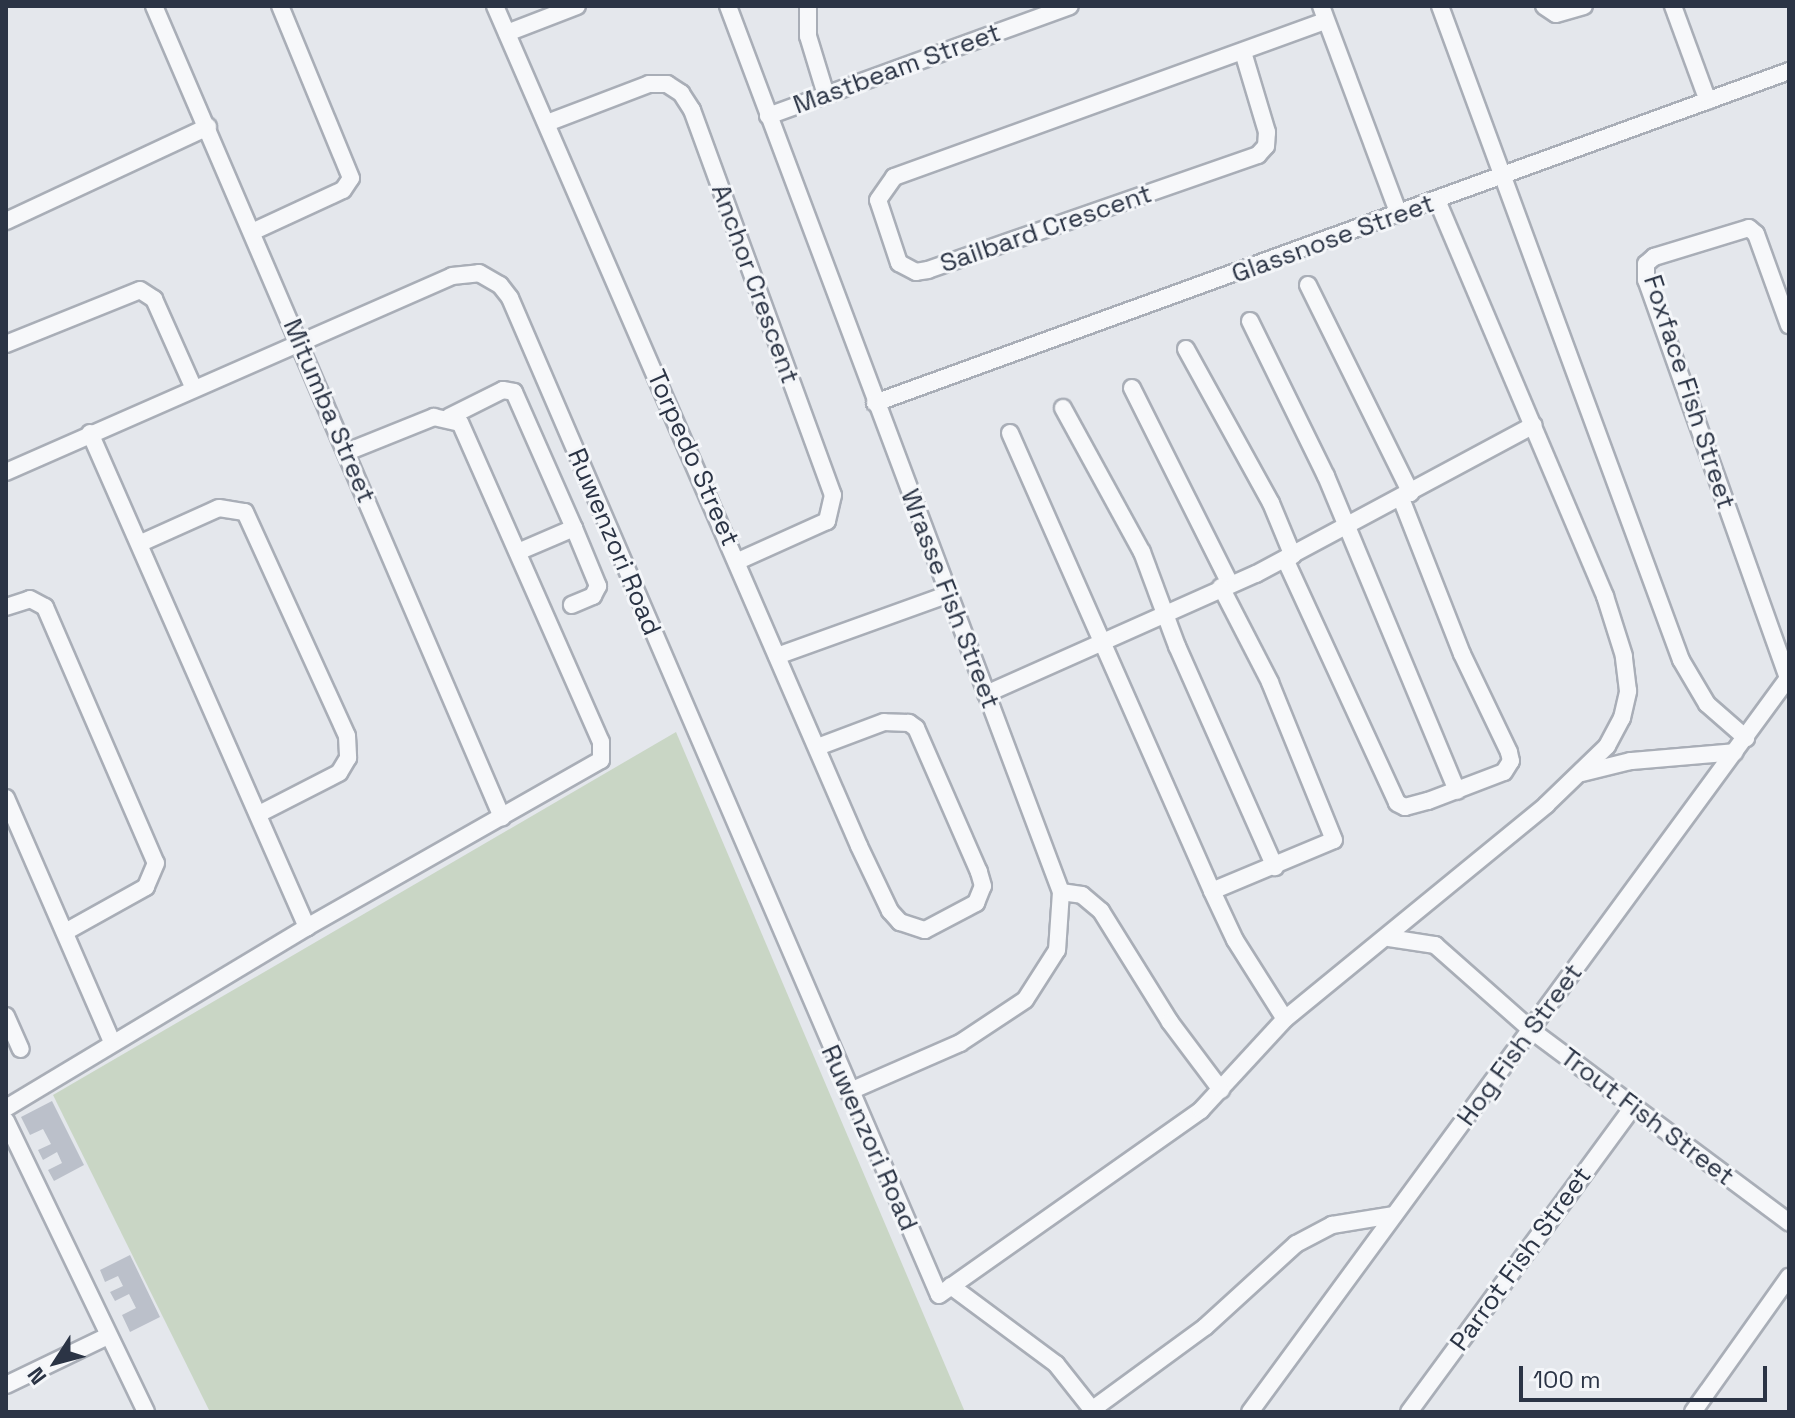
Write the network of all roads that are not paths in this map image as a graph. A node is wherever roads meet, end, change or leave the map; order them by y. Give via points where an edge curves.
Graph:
1 (154, 6) edge
2 (280, 6) edge
3 (495, 6) edge
4 (577, 6) edge
5 (728, 6) edge
6 (808, 6) edge
7 (1070, 6) edge
8 (1440, 6) edge
9 (1544, 6) edge
10 (1584, 6) edge
11 (1673, 6) edge
12 (1324, 13) edge
13 (507, 33) junction
14 (1243, 52) junction
15 (1789, 71) edge
16 (826, 95) junction
17 (1708, 101) junction
18 (768, 116) junction
19 (547, 123) junction
20 (208, 127) junction
21 (1501, 175) junction
22 (1437, 201) junction
23 (1399, 215) junction
24 (6, 221) edge
25 (252, 232) junction
26 (1308, 285) dead end
27 (1250, 321) dead end
28 (1789, 325) edge
29 (300, 342) junction
30 (6, 344) edge
31 (1186, 349) dead end
32 (1132, 388) dead end
33 (194, 389) junction
34 (875, 403) junction
35 (1063, 408) dead end
36 (449, 417) junction
37 (1534, 425) junction
38 (90, 433) junction
39 (1010, 433) dead end
40 (347, 452) junction
41 (6, 472) edge
42 (1406, 496) junction
43 (574, 528) junction
44 (1347, 529) junction
45 (141, 543) junction
46 (518, 552) junction
47 (1289, 558) junction
48 (738, 561) junction
49 (1226, 586) junction
50 (949, 594) junction
51 (572, 605) dead end
52 (6, 607) edge
53 (1165, 614) junction
54 (1103, 640) junction
55 (777, 656) junction
56 (1788, 677) edge
57 (986, 694) junction
58 (1746, 738) junction
59 (818, 747) junction
60 (1735, 752) junction
61 (1578, 774) junction
62 (1457, 791) junction
63 (6, 798) edge
64 (259, 814) junction
65 (502, 817) junction
66 (1275, 867) junction
67 (1212, 891) junction
68 (1061, 892) junction
69 (307, 927) junction
70 (65, 932) junction
71 (1389, 938) junction
72 (6, 1016) edge
73 (1285, 1019) junction
74 (1531, 1030) junction
75 (112, 1042) junction
76 (21, 1049) dead end
77 (1221, 1090) junction
78 (848, 1092) junction
79 (1633, 1107) junction
80 (6, 1108) edge
81 (6, 1121) edge
82 (1394, 1215) junction
83 (1789, 1222) edge
84 (1789, 1277) edge
85 (945, 1291) junction
86 (108, 1336) junction
87 (6, 1385) edge
88 (1094, 1411) edge
89 (146, 1412) edge
90 (1250, 1412) edge
91 (1409, 1412) edge
92 (1693, 1412) edge

1 - 20 street, Mitumba Street
2 - 25 street via 351,178 343,190
3 - 13 street, Torpedo Street
4 - 13 street
5 - 18 street, Wrasse Fish Street
6 - 16 street via 808,36
7 - 16 street, Mastbeam Street
8 - 21 street
9 - 10 street via 1556,14
11 - 17 street
12 - 14 street, Sailbard Crescent
12 - 23 street
13 - 19 street, Torpedo Street
14 - 14 street, Sailbard Crescent via 894,177 878,200 899,263 916,272 928,270 1258,155 1266,146 1267,132
15 - 17 street, Glassnose Street
16 - 18 street, Mastbeam Street
17 - 21 street, Glassnose Street
18 - 34 street, Wrasse Fish Street
19 - 48 street, Torpedo Street
19 - 48 street, Anchor Crescent via 649,84 667,84 692,110 833,495 827,521
20 - 24 street
20 - 25 street, Mitumba Street
21 - 22 street, Glassnose Street
21 - 58 street via 1681,660 1707,704
22 - 23 street, Glassnose Street
22 - 37 street
23 - 34 street, Glassnose Street
25 - 29 street, Mitumba Street
26 - 42 street
27 - 44 street
28 - 56 street, Foxface Fish Street via 1756,234 1749,228 1646,264 1646,280
29 - 33 street, Ruwenzori Road
29 - 40 street, Mitumba Street
29 - 78 street, Ruwenzori Road via 461,274 486,276 505,290
30 - 33 street via 140,290 154,299
31 - 47 street via 1271,503
32 - 49 street
33 - 38 street, Ruwenzori Road
34 - 50 street, Wrasse Fish Street
35 - 53 street via 1142,552
36 - 40 street via 434,417
36 - 43 street via 503,390 514,392
36 - 46 street via 463,427
37 - 42 street
37 - 61 street via 1624,656 1628,691 1622,718 1607,746
38 - 41 street, Ruwenzori Road
38 - 45 street
39 - 54 street
40 - 65 street, Mitumba Street
42 - 44 street
42 - 62 street via 1511,761 1504,772
43 - 46 street
43 - 51 street via 598,586 593,596
44 - 47 street
44 - 62 street
45 - 64 street
45 - 64 street via 219,508 245,512 347,736 348,758 339,773
46 - 65 street via 601,742 601,760
47 - 49 street
47 - 62 street via 1390,794 1405,807
48 - 55 street, Torpedo Street
49 - 53 street
49 - 66 street via 1334,836 1326,846
50 - 55 street
50 - 57 street, Wrasse Fish Street
52 - 70 street via 30,599 48,612 156,863 146,887
53 - 54 street
53 - 66 street
54 - 57 street
54 - 67 street
55 - 59 street, Torpedo Street
56 - 58 street, Hog Fish Street
57 - 68 street, Wrasse Fish Street
58 - 60 street, Hog Fish Street
59 - 59 street, Torpedo Street via 890,911 900,922 925,930 963,913 982,895 979,872 926,744 909,723 896,721
60 - 61 street via 1631,761
60 - 74 street, Hog Fish Street
61 - 71 street
63 - 70 street
64 - 69 street
65 - 69 street
66 - 67 street
67 - 73 street via 1235,940
68 - 77 street via 1082,895 1101,911 1170,1022
68 - 78 street, Wrasse Fish Street via 1057,950 1025,1000 960,1043
69 - 75 street
70 - 75 street
71 - 73 street
71 - 74 street, Trout Fish Street via 1435,945
72 - 76 street
73 - 77 street
74 - 79 street, Trout Fish Street
74 - 82 street, Hog Fish Street
75 - 80 street
77 - 85 street via 1201,1110
78 - 85 street, Ruwenzori Road
79 - 83 street, Trout Fish Street
79 - 91 street, Parrot Fish Street
81 - 86 street
82 - 88 street via 1332,1225 1296,1244 1205,1327
82 - 90 street, Hog Fish Street
84 - 92 street
85 - 88 street via 1056,1364
86 - 87 street
86 - 89 street

